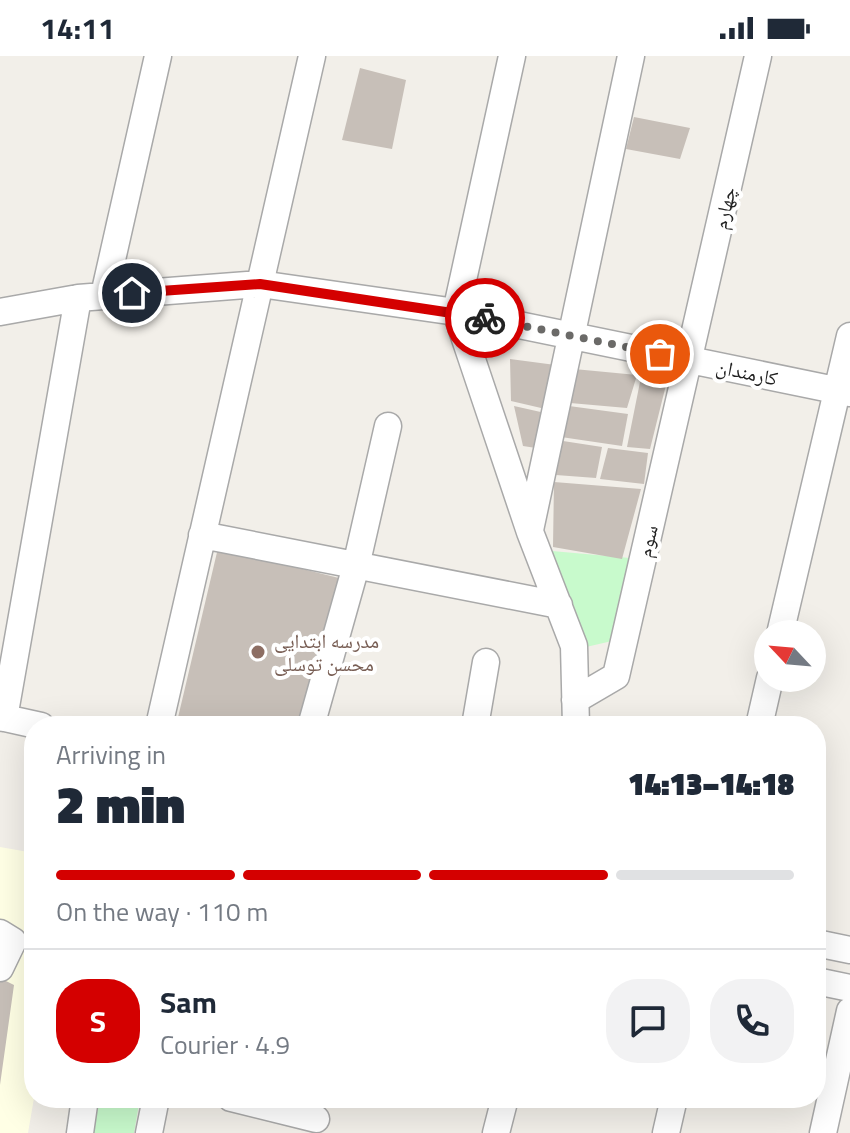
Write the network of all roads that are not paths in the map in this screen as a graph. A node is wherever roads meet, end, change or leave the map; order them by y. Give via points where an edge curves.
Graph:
1 (158, 56) edge
2 (312, 56) edge
3 (631, 56) edge
4 (758, 56) edge
5 (506, 57) edge
6 (260, 284) junction
7 (91, 297) junction
8 (0, 312) edge
9 (456, 312) junction
10 (571, 336) junction
11 (850, 336) edge
12 (690, 360) junction
13 (843, 392) edge
14 (388, 426) dead end
15 (530, 532) junction
16 (202, 535) junction
17 (356, 566) junction
18 (559, 605) junction
19 (784, 620) edge
20 (486, 662) dead end
21 (767, 692) edge
22 (576, 713) edge
23 (161, 716) edge
24 (314, 716) edge
25 (477, 716) edge
26 (761, 716) edge
27 (2, 717) edge
28 (24, 722) edge
29 (0, 933) edge
30 (826, 945) edge
31 (850, 950) edge
32 (0, 968) edge
33 (826, 983) edge
34 (850, 988) edge
35 (850, 1011) edge
36 (84, 1108) edge
37 (154, 1108) edge
38 (276, 1108) edge
39 (502, 1108) edge
40 (672, 1108) edge
41 (316, 1117) edge
42 (80, 1133) edge
43 (149, 1133) edge
44 (496, 1133) edge
45 (666, 1133) edge
46 (823, 1133) edge

1 - 7 street
2 - 6 street
3 - 10 street
4 - 12 street, چهارم
5 - 9 street
6 - 7 street, کارمندان
6 - 9 street, کارمندان
6 - 16 street
7 - 8 street, کارمندان
7 - 27 street
9 - 10 street, کارمندان
9 - 15 street
10 - 12 street, کارمندان
10 - 15 street
11 - 13 street
12 - 13 street, کارمندان
12 - 22 street, سوم via 616,676
13 - 19 street
14 - 17 street
15 - 18 street
16 - 17 street
16 - 23 street
17 - 18 street
17 - 24 street
18 - 22 street via 574,646
20 - 25 street
21 - 26 street
27 - 28 street
29 - 32 street via 13,941
30 - 31 street
33 - 34 street
35 - 46 street
36 - 42 street
37 - 43 street
38 - 41 street
39 - 44 street
40 - 45 street

